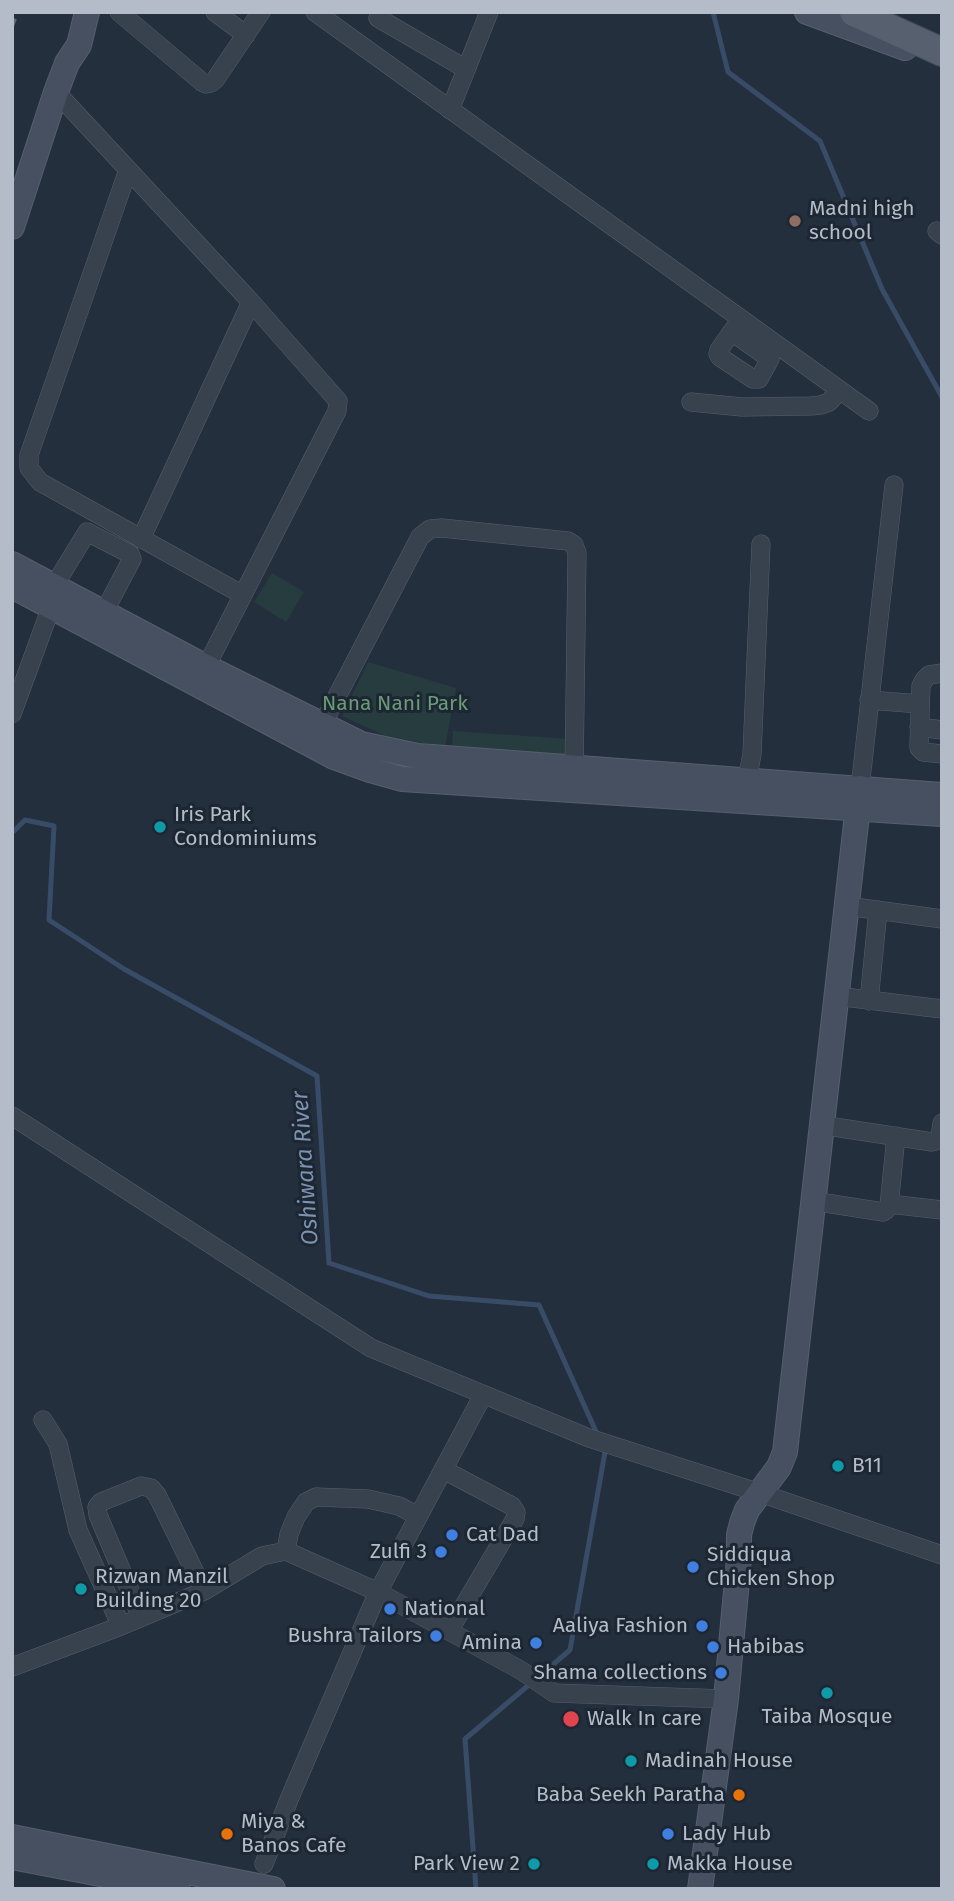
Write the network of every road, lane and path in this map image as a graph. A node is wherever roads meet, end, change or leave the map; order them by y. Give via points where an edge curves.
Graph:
1 (70, 12) edge
2 (87, 12) edge
3 (119, 12) edge
4 (215, 12) edge
5 (261, 12) edge
6 (315, 12) edge
7 (489, 12) edge
8 (807, 12) edge
9 (854, 12) edge
10 (380, 15) edge
11 (246, 35) junction
12 (364, 48) junction
13 (942, 52) edge
14 (942, 61) edge
15 (67, 63) junction
16 (466, 69) junction
17 (56, 92) junction
18 (450, 110) junction
19 (128, 170) junction
20 (12, 228) edge
21 (251, 302) junction
22 (840, 390) junction
23 (691, 402) dead end
24 (869, 411) dead end
25 (894, 485) dead end
26 (141, 539) junction
27 (761, 544) dead end
28 (12, 564) edge
29 (12, 586) edge
30 (56, 594) junction
31 (243, 595) junction
32 (104, 612) junction
33 (206, 667) junction
34 (942, 673) edge
35 (869, 700) junction
36 (920, 704) junction
37 (12, 713) edge
38 (919, 727) junction
39 (942, 730) edge
40 (317, 735) junction
41 (942, 754) edge
42 (574, 779) junction
43 (746, 790) junction
44 (942, 795) edge
45 (859, 799) junction
46 (942, 814) edge
47 (847, 906) junction
48 (878, 910) junction
49 (942, 919) edge
50 (836, 996) junction
51 (869, 1001) junction
52 (942, 1009) edge
53 (12, 1116) edge
54 (942, 1123) edge
55 (821, 1125) junction
56 (896, 1136) junction
57 (813, 1201) junction
58 (889, 1203) junction
59 (942, 1210) edge
60 (483, 1395) junction
61 (43, 1420) dead end
62 (444, 1470) junction
63 (760, 1493) junction
64 (418, 1516) junction
65 (286, 1550) junction
66 (942, 1555) edge
67 (204, 1591) junction
68 (378, 1592) junction
69 (141, 1617) junction
70 (121, 1626) junction
71 (449, 1631) junction
72 (12, 1667) edge
73 (726, 1699) junction
74 (12, 1837) edge
75 (12, 1857) edge
76 (153, 1879) edge
77 (263, 1882) edge
78 (178, 1889) edge
79 (700, 1889) edge

1 - 15 street via 64,41
2 - 15 street via 79,45
3 - 11 street via 206,84 215,80
4 - 11 street
5 - 11 street
6 - 12 street
7 - 16 street
8 - 14 street
9 - 13 main road
10 - 12 street
10 - 16 street
12 - 18 street
15 - 17 street
16 - 18 street
17 - 19 street
17 - 20 street
18 - 22 street via 736,326
19 - 21 street
19 - 26 street via 29,455 29,468 40,482
21 - 26 street
21 - 31 street via 338,401
22 - 23 street via 829,402 811,406
22 - 24 street
25 - 35 street
26 - 31 street
27 - 43 street via 752,754
28 - 30 street
29 - 30 street
30 - 32 street
30 - 32 street via 87,532 131,554
30 - 37 street
30 - 40 street
31 - 33 street
32 - 33 street
33 - 40 street
34 - 36 street via 924,680
35 - 36 street
35 - 45 street
36 - 38 street
38 - 39 street
38 - 41 street via 919,748
40 - 42 street via 500,774
40 - 42 street via 420,537 430,529 568,541 577,553
42 - 43 street
43 - 45 street
44 - 45 street
45 - 46 street
45 - 47 street
47 - 48 street
47 - 50 street
48 - 49 street
48 - 51 street
50 - 51 street
50 - 55 street
51 - 52 street
53 - 60 street via 371,1348
54 - 56 street via 936,1141
55 - 56 street
55 - 57 street
56 - 58 street
57 - 58 street via 883,1212
57 - 63 street via 785,1452
58 - 59 street
60 - 62 street
60 - 63 street via 589,1438
61 - 70 street via 58,1444 78,1530
62 - 64 street
62 - 71 street via 516,1512
63 - 66 street
63 - 73 street via 747,1510 739,1535
64 - 65 street via 369,1499 317,1497 306,1502 296,1517
64 - 68 street
65 - 67 street via 262,1556
65 - 68 street
67 - 69 street
67 - 69 street via 151,1489 141,1486 101,1502 98,1515
68 - 71 street
68 - 77 street via 290,1797
69 - 70 street
70 - 72 street
71 - 73 street via 554,1693
73 - 79 street
74 - 76 street
75 - 76 street
76 - 77 street
76 - 78 street

